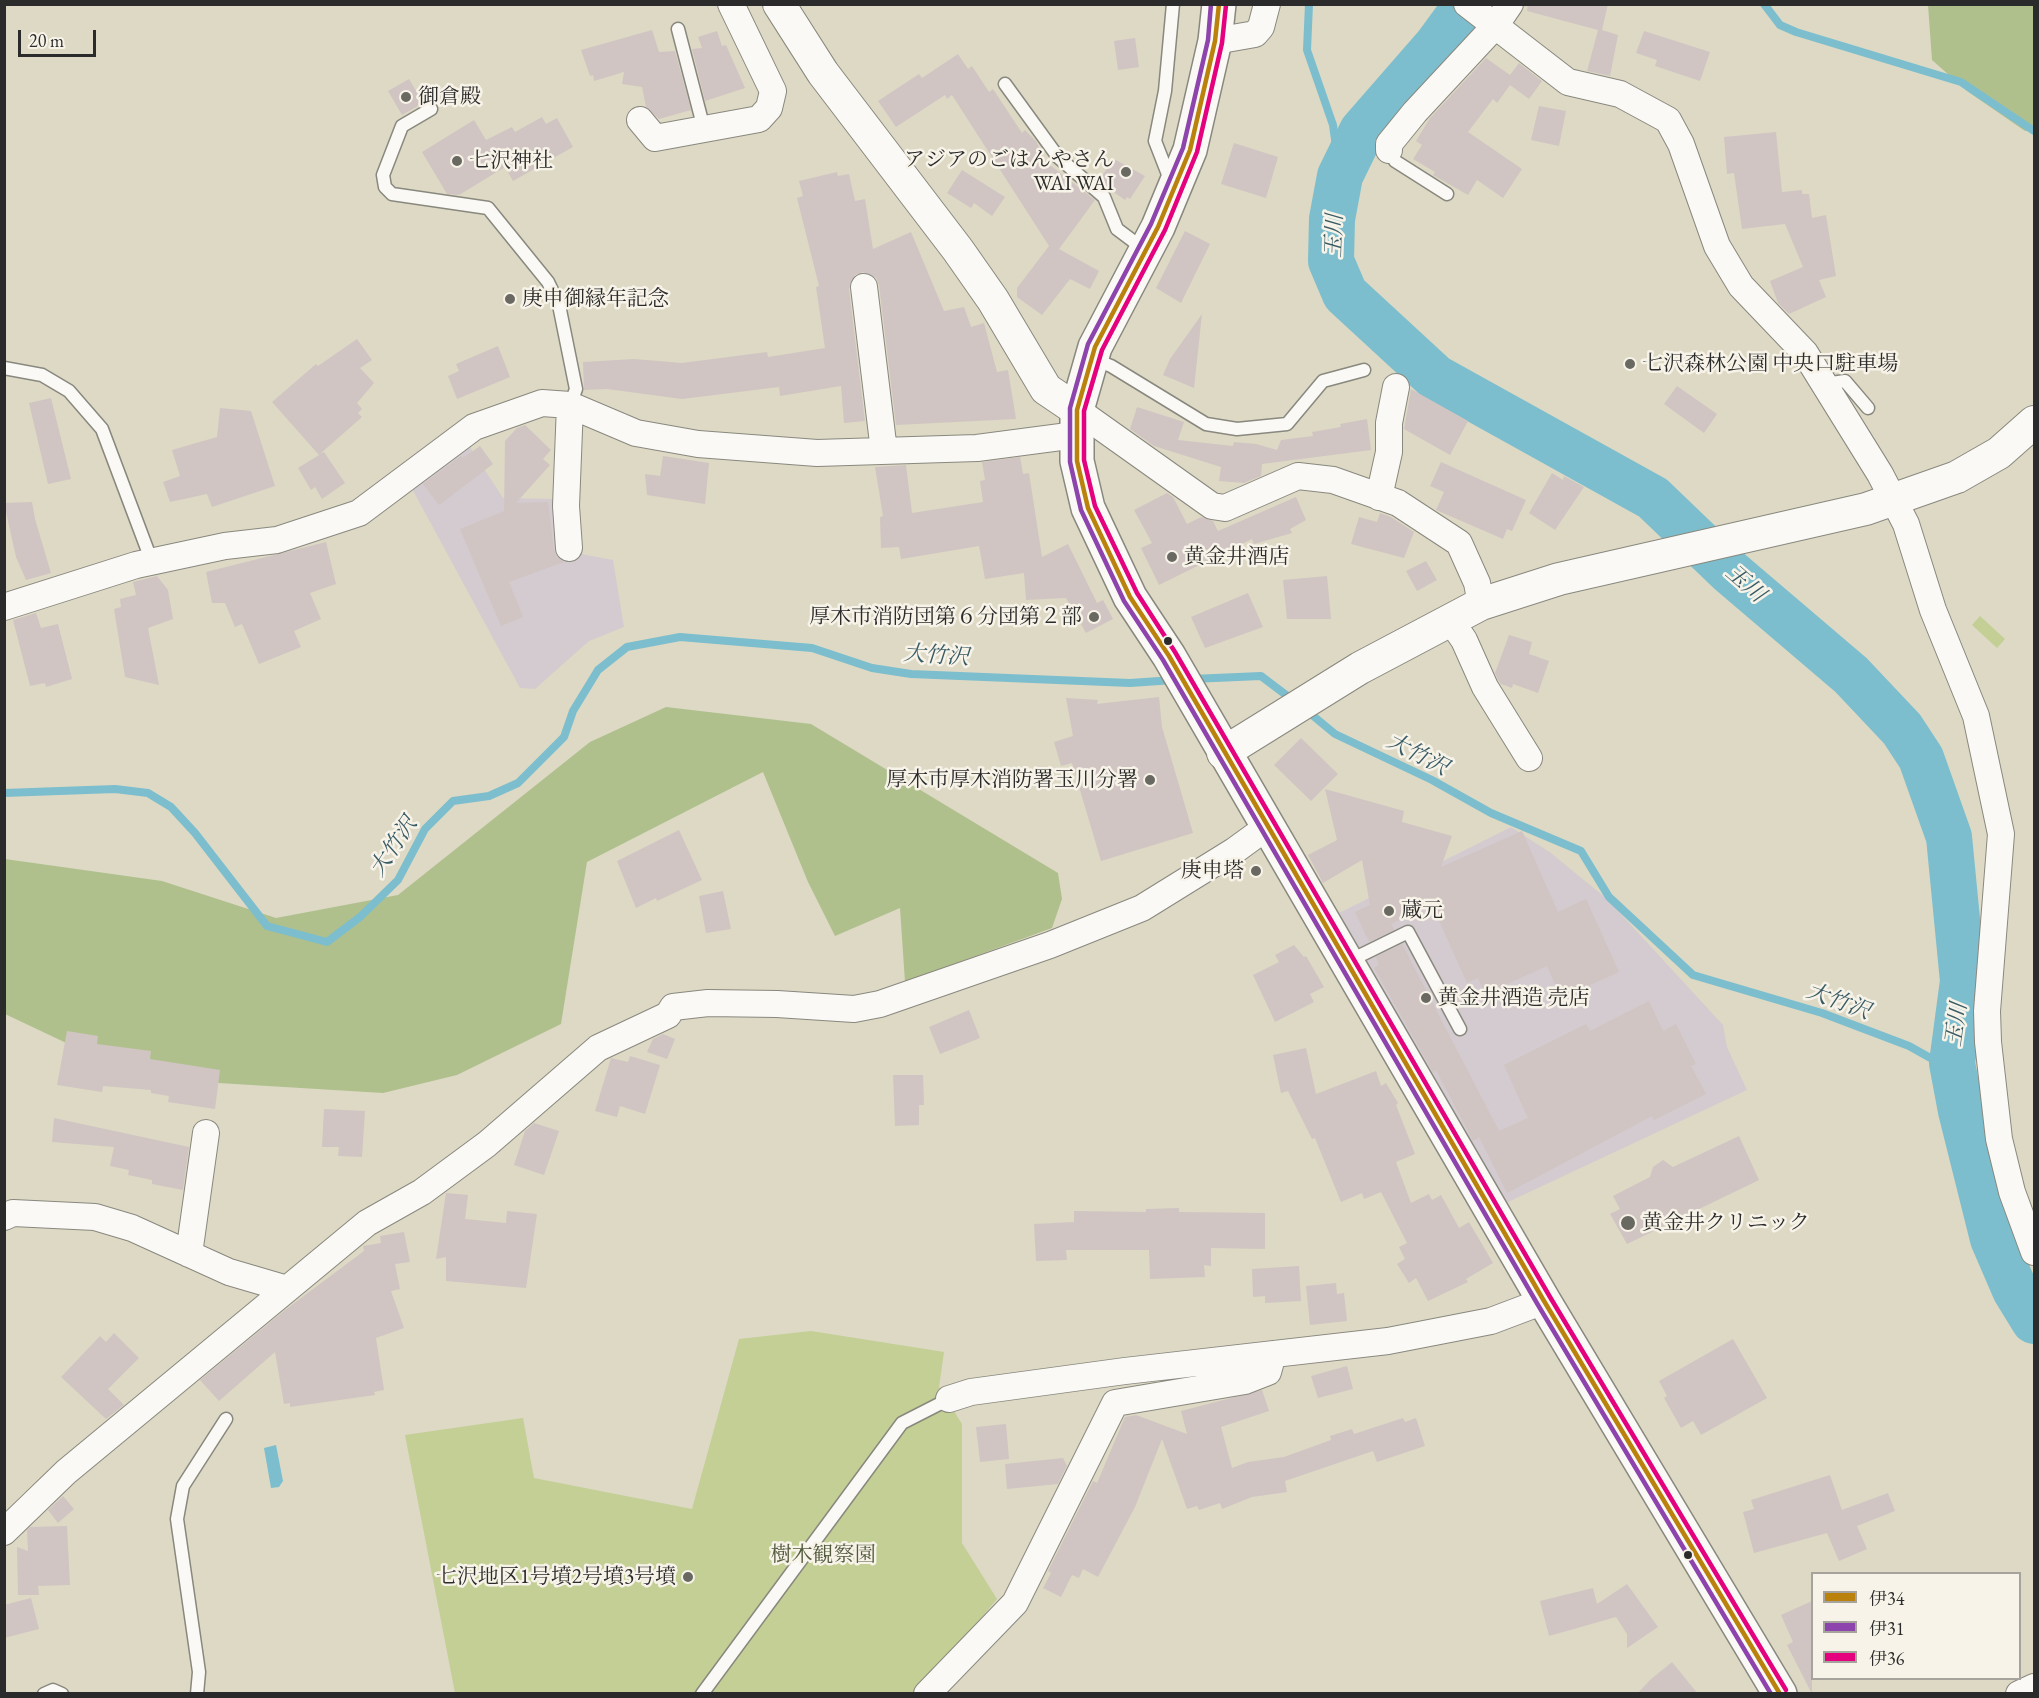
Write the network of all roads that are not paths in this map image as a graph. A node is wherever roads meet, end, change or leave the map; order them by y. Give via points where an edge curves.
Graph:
1 (779, 4) edge
2 (1173, 4) edge
3 (1219, 4) edge
4 (1267, 4) edge
5 (1510, 4) edge
6 (724, 7) edge
7 (1483, 17) edge
8 (678, 29) dead end
9 (1215, 41) junction
10 (1005, 84) dead end
11 (431, 109) dead end
12 (640, 120) dead end
13 (704, 129) junction
14 (1389, 150) joint
15 (1174, 192) junction
16 (1447, 194) dead end
17 (1145, 251) junction
18 (864, 287) dead end
19 (1091, 358) junction
20 (4, 368) edge
21 (1364, 370) dead end
22 (1825, 384) junction
23 (1396, 387) dead end
24 (570, 405) junction
25 (1868, 408) dead end
26 (2034, 422) edge
27 (1077, 423) junction
28 (884, 451) junction
29 (1379, 496) junction
30 (1892, 500) junction
31 (569, 548) dead end
32 (152, 562) junction
33 (1481, 604) junction
34 (4, 607) edge
35 (1450, 620) junction
36 (1223, 753) junction
37 (1529, 758) dead end
38 (1267, 828) junction
39 (1345, 963) junction
40 (1460, 1029) dead end
41 (206, 1133) dead end
42 (4, 1217) edge
43 (2034, 1252) edge
44 (189, 1254) junction
45 (287, 1289) junction
46 (1544, 1301) junction
47 (1273, 1354) junction
48 (949, 1399) joint
49 (226, 1419) dead end
50 (4, 1532) edge
51 (2034, 1687) edge
52 (1772, 1690) edge
53 (44, 1694) edge
54 (62, 1694) edge
55 (197, 1694) edge
56 (702, 1694) edge
57 (927, 1694) edge
58 (2019, 1694) edge

1 - 27 street via 823,73 969,266 1046,389
2 - 15 lane via 1165,91 1155,141
3 - 9 main road
4 - 9 street via 1255,34
5 - 7 street
6 - 13 street via 769,108 759,119
7 - 14 street via 1389,144
7 - 22 street via 1568,82 1620,94 1668,120 1682,144 1717,246 1741,286 1805,353
8 - 13 lane
9 - 15 main road via 1190,150
10 - 17 lane via 1058,157 1104,196 1117,229
11 - 24 lane via 402,126 383,175 385,187 392,194 488,208 548,282 559,304 576,389
12 - 13 street via 656,138
14 - 16 lane via 1395,161
15 - 17 main road
17 - 19 main road
18 - 28 street
19 - 21 lane via 1111,366 1206,424 1237,429 1287,424 1323,381
19 - 27 main road
20 - 32 lane via 42,375 69,391 102,429
22 - 25 lane via 1845,381
22 - 30 street
23 - 29 street via 1389,423 1389,452
24 - 28 street via 636,434 698,444 817,453
24 - 31 street via 566,506
24 - 32 street via 542,403 474,428 359,513 277,540 225,546
26 - 30 street via 1999,453 1957,477
27 - 28 street via 977,448
27 - 29 street via 1212,507 1226,508 1298,476 1333,480
27 - 36 main road via 1082,487 1104,547
29 - 33 street via 1398,503 1459,543 1477,584
30 - 33 street via 1559,579
30 - 43 street via 1906,524 1933,610 1967,688 2001,834 1988,1042 1999,1139 2012,1192
32 - 34 street
33 - 35 street
35 - 36 street via 1334,684
35 - 37 street
36 - 38 main road
38 - 39 main road
38 - 45 street via 1142,908 1050,945 880,1004 854,1009 708,1003 673,1007 668,1015 598,1048 488,1144 422,1192 368,1223
39 - 40 lane via 1408,932
39 - 46 main road
41 - 44 street
42 - 44 street via 13,1213 94,1217 132,1228
44 - 45 street via 229,1272
45 - 50 street via 66,1472
46 - 47 street via 1513,1315 1448,1330
46 - 52 main road
47 - 48 street via 971,1392
47 - 57 street via 1268,1372 1245,1381 1115,1403 1015,1603
48 - 56 lane via 902,1423
49 - 55 lane via 183,1486 177,1519 199,1672
51 - 58 street
53 - 54 lane via 53,1690

